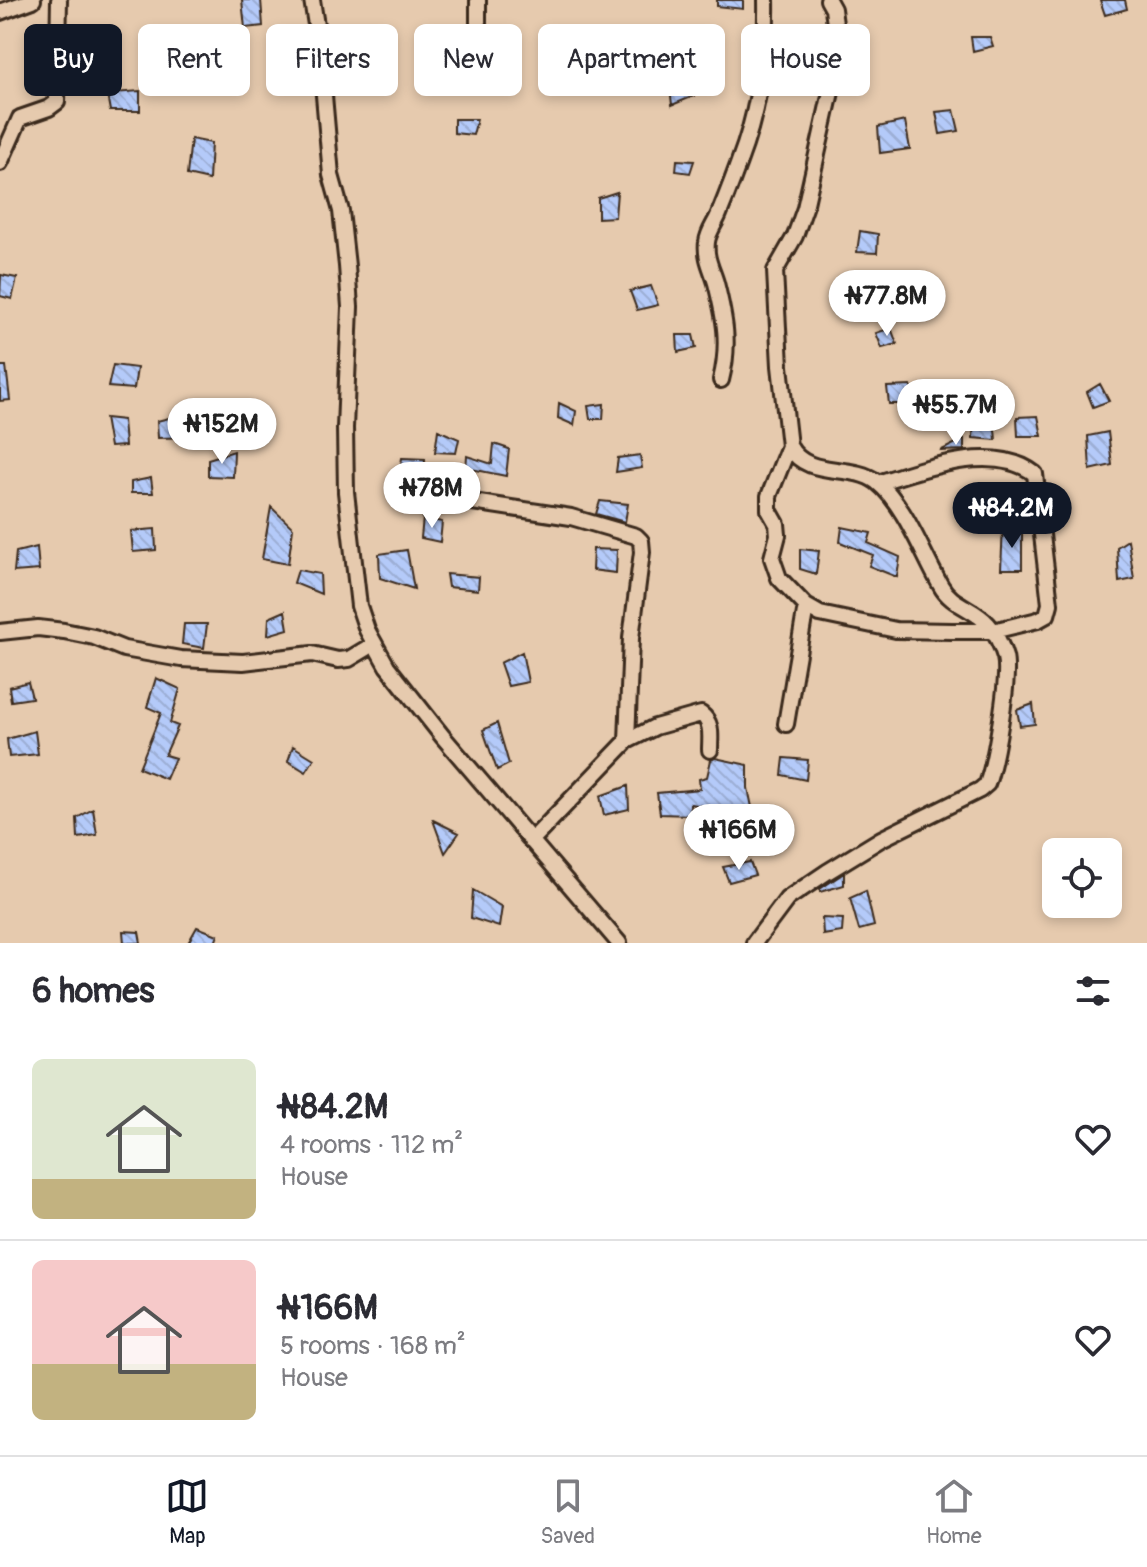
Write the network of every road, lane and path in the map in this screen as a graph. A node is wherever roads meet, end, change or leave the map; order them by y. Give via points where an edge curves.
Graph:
1 (33, 0) edge
2 (59, 0) edge
3 (312, 0) edge
4 (478, 0) edge
5 (766, 0) edge
6 (828, 0) edge
7 (0, 12) edge
8 (478, 24) edge
9 (0, 163) edge
10 (721, 380) dead end
11 (789, 446) junction
12 (878, 483) junction
13 (466, 501) dead end
14 (806, 606) junction
15 (993, 631) junction
16 (0, 632) edge
17 (374, 644) junction
18 (786, 724) dead end
19 (627, 741) junction
20 (710, 750) dead end
21 (531, 841) junction
22 (619, 943) edge
23 (754, 943) edge

1 - 7 street
2 - 9 street via 57,102 20,118
3 - 17 street via 350,307 345,428 351,544 359,606
4 - 8 street
5 - 10 street via 767,31 746,143 706,246 726,328
6 - 11 street via 837,65 805,208 775,271
11 - 12 street via 806,464
11 - 14 street via 769,496 778,535 772,558 779,578
12 - 15 street via 926,553 947,597 978,614
12 - 15 street via 982,459 1018,465 1035,474 1050,604 1047,615 1038,620
13 - 19 street via 571,517 641,541
14 - 15 street via 820,614 896,630
14 - 18 street
15 - 23 street via 1005,656 1007,676 987,784 881,839 787,899
16 - 17 street via 64,631 181,659 243,662 312,654 349,659
17 - 21 street via 416,704
19 - 20 street via 701,714 711,728
19 - 21 street
21 - 22 street

